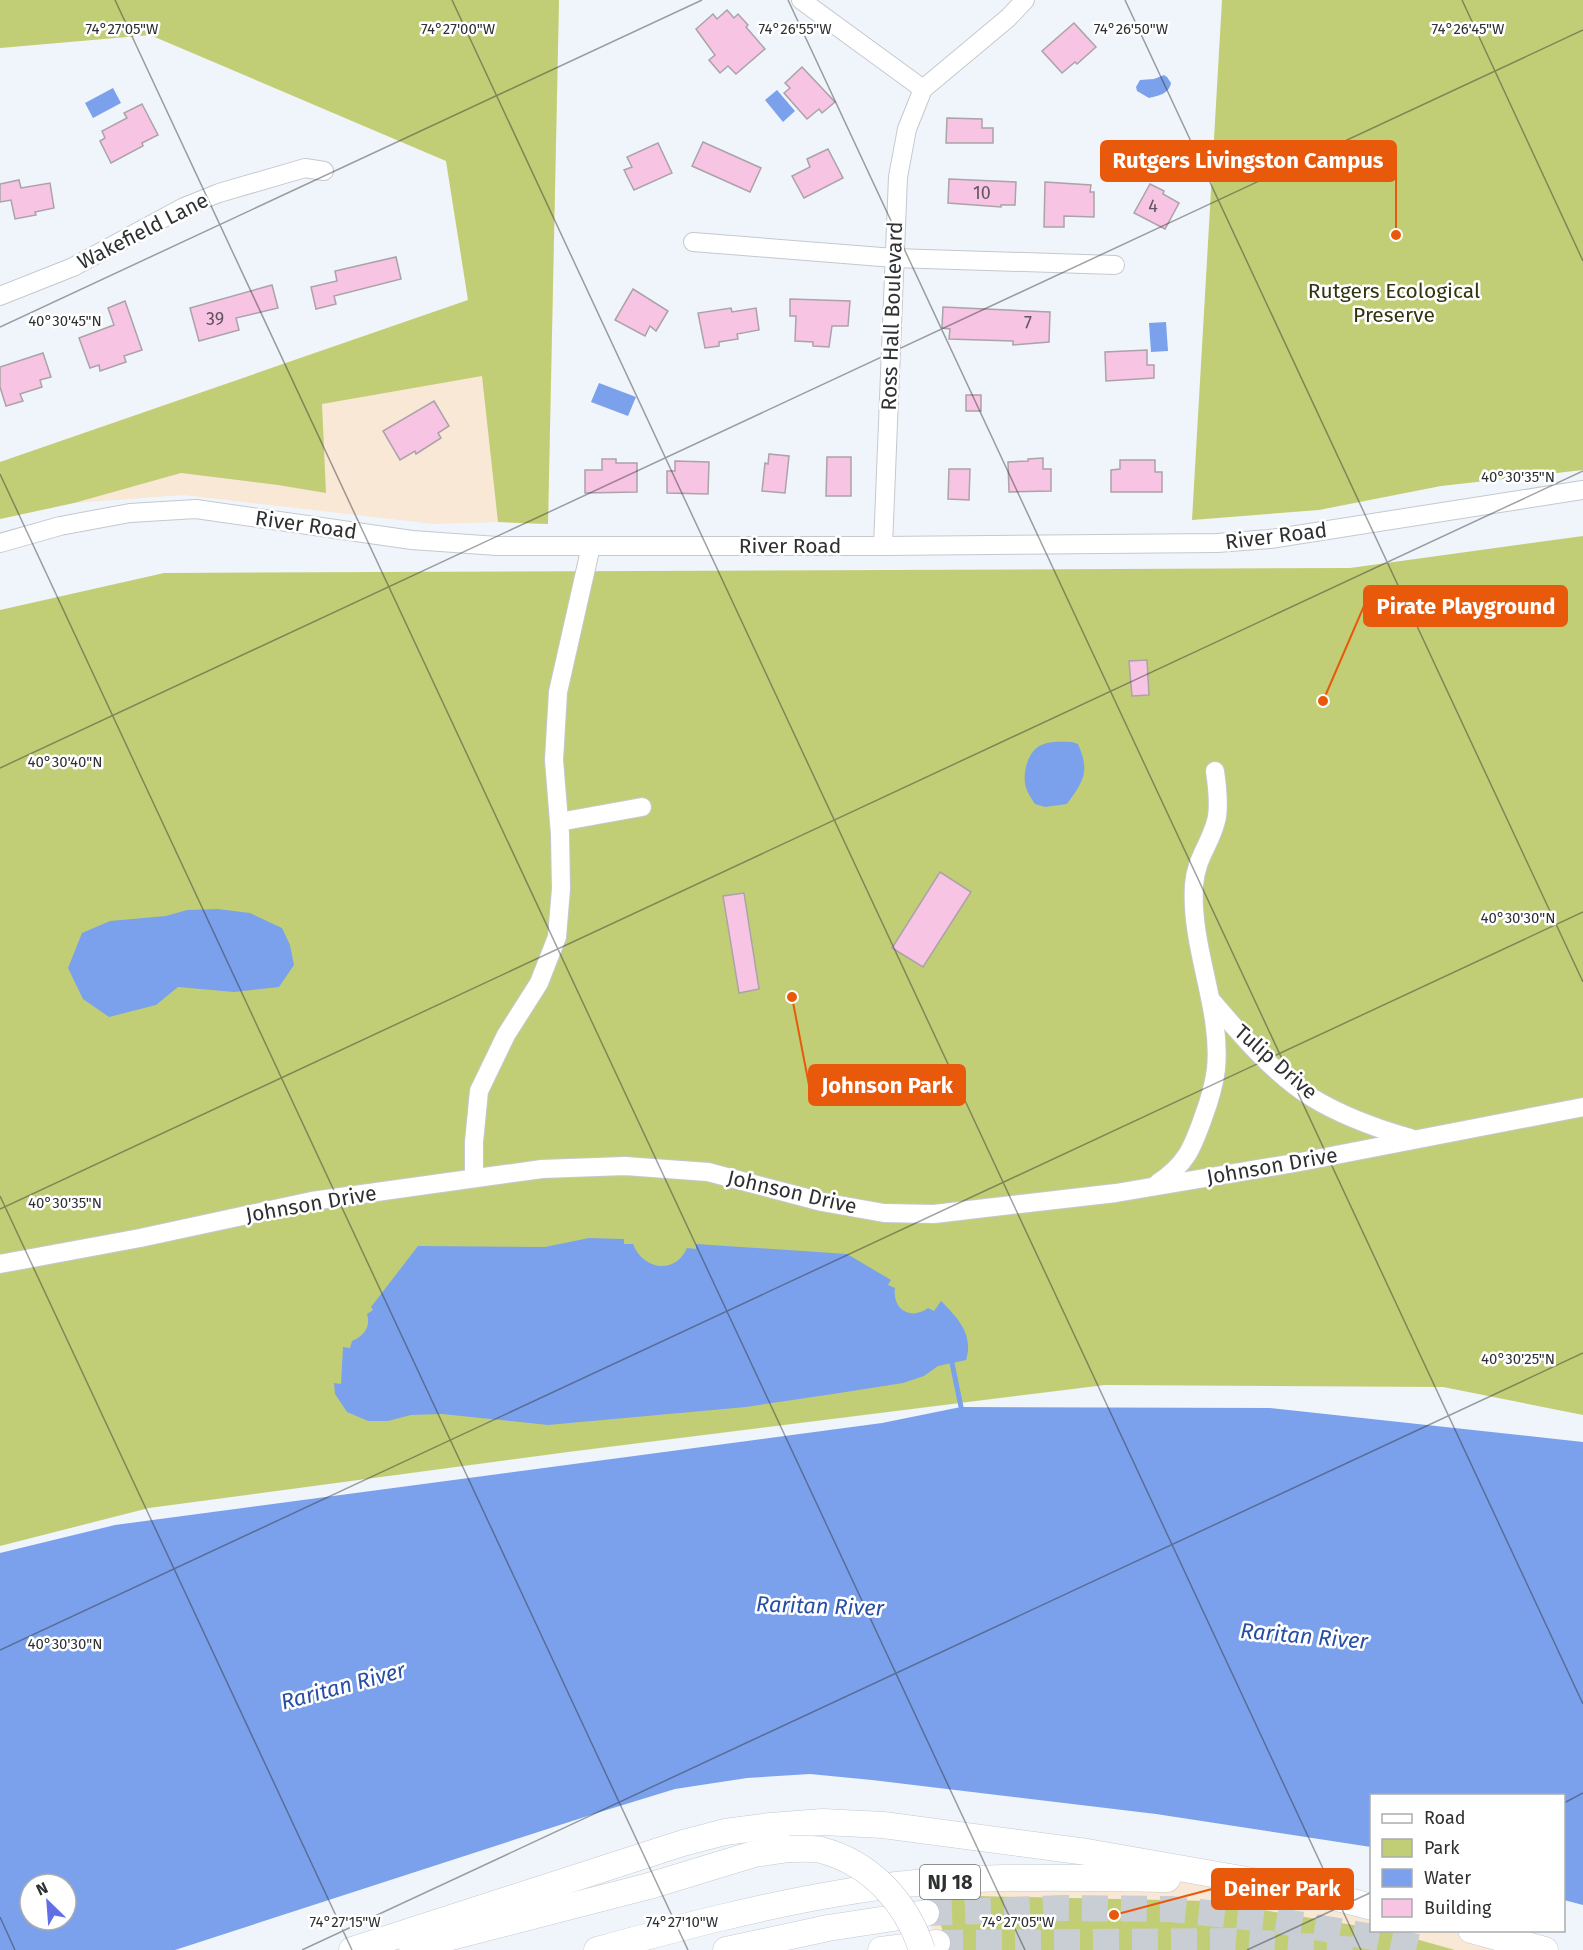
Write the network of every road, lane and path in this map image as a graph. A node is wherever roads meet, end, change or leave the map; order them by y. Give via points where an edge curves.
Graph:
1 (801, 0) edge
2 (1025, 0) edge
3 (923, 89) junction
4 (324, 171) dead end
5 (693, 242) dead end
6 (894, 258) junction
7 (1115, 266) dead end
8 (0, 296) edge
9 (1583, 490) edge
10 (0, 543) edge
11 (591, 546) junction
12 (883, 546) junction
13 (1215, 771) dead end
14 (642, 807) dead end
15 (559, 822) junction
16 (1211, 1000) junction
17 (1583, 1107) edge
18 (1416, 1139) junction
19 (474, 1178) junction
20 (1154, 1186) junction
21 (0, 1264) edge
22 (650, 1886) junction
23 (1310, 1891) junction
24 (1370, 1906) edge
25 (926, 1913) tunnel mouth
26 (1478, 1932) edge
27 (930, 1947) edge
28 (352, 1950) edge
29 (402, 1950) edge
30 (468, 1950) edge
31 (597, 1950) edge
32 (726, 1950) edge
33 (881, 1950) edge
34 (1545, 1950) edge

1 - 3 street
2 - 3 street
3 - 6 street, Ross Hall Boulevard via 907,129 898,177
4 - 8 street, Wakefield Lane via 305,168 219,193 184,207 73,267
5 - 6 street
6 - 7 street
6 - 12 street, Ross Hall Boulevard
9 - 12 street, River Road via 1270,539 1216,543
10 - 11 street, River Road via 60,526 130,513 196,509 412,540 497,546
11 - 12 street, River Road
11 - 15 street via 558,692 554,760
13 - 16 street, Tulip Drive via 1217,819 1198,860 1194,884 1194,923
14 - 15 street
15 - 19 street via 561,889 557,937 538,983 506,1035 479,1091
16 - 18 street, Tulip Drive via 1244,1038 1311,1096 1351,1118
16 - 20 street, Tulip Drive via 1216,1046 1212,1092 1182,1164
17 - 18 street, Johnson Drive
18 - 20 street, Johnson Drive
19 - 20 street, Johnson Drive via 542,1169 625,1166 708,1172 832,1204 884,1213 934,1214
19 - 21 street, Johnson Drive via 312,1202
22 - 27 highway, bridge via 754,1854 819,1849 872,1874
22 - 29 highway
22 - 30 highway
23 - 24 highway, NJ 18
23 - 28 highway via 1087,1852 883,1825 822,1822 725,1832
23 - 31 highway, NJ 18 via 1191,1879 1039,1876 925,1883 842,1892 720,1917
25 - 32 highway, NJ 18 via 828,1928
26 - 34 highway
27 - 33 highway

